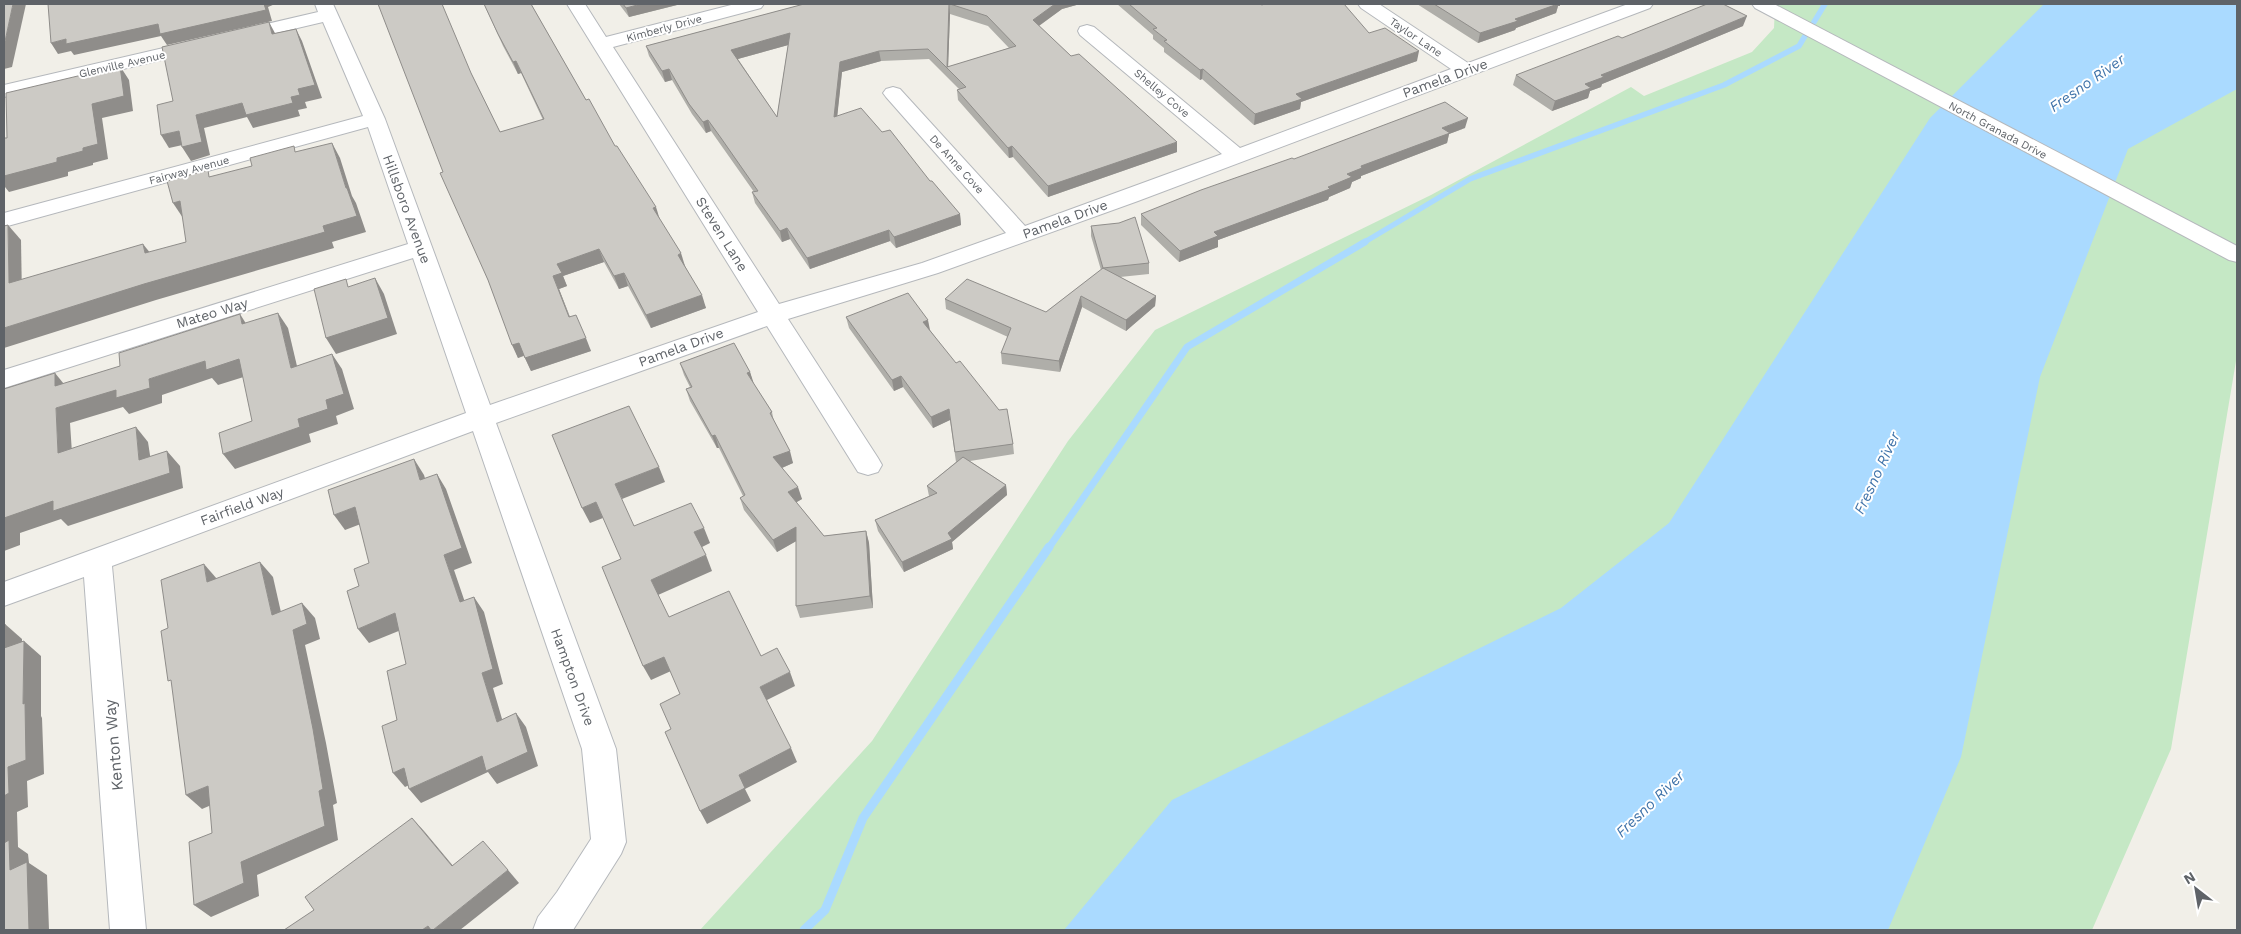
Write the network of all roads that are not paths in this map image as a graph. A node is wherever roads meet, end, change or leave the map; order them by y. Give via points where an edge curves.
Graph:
1 (576, 4) edge
2 (755, 4) edge
3 (1367, 4) edge
4 (1644, 4) edge
5 (1761, 4) edge
6 (1612, 8) edge
7 (326, 10) edge
8 (1087, 31) dead end
9 (602, 44) junction
10 (1466, 70) junction
11 (4, 91) edge
12 (893, 93) dead end
13 (375, 119) junction
14 (1237, 156) junction
15 (4, 220) edge
16 (1021, 235) junction
17 (420, 248) junction
18 (2237, 255) edge
19 (773, 315) junction
20 (4, 379) edge
21 (481, 418) junction
22 (868, 465) dead end
23 (97, 560) junction
24 (4, 594) edge
25 (128, 930) edge
26 (551, 930) edge

1 - 9 street, Steven Lane
2 - 9 street, Kimberly Drive
3 - 10 street, Taylor Lane
4 - 6 street, Pamela Drive
5 - 18 street, North Granada Drive
6 - 10 street, Pamela Drive
7 - 11 street, Glenville Avenue
7 - 13 street, Hillsboro Avenue
8 - 14 street, Shelley Cove
9 - 19 street, Steven Lane
10 - 14 street, Pamela Drive
12 - 16 street, De Anne Cove
13 - 15 street, Fairway Avenue
13 - 17 street, Hillsboro Avenue
14 - 16 street, Pamela Drive
16 - 19 street, Pamela Drive via 930,268
17 - 20 street, Mateo Way
17 - 21 street, Hillsboro Avenue
19 - 21 street, Pamela Drive
19 - 22 street, Steven Lane
21 - 23 street, Fairfield Way
21 - 26 street, Hampton Drive via 599,749 609,842
23 - 24 street, Fairfield Way
23 - 25 street, Kenton Way

